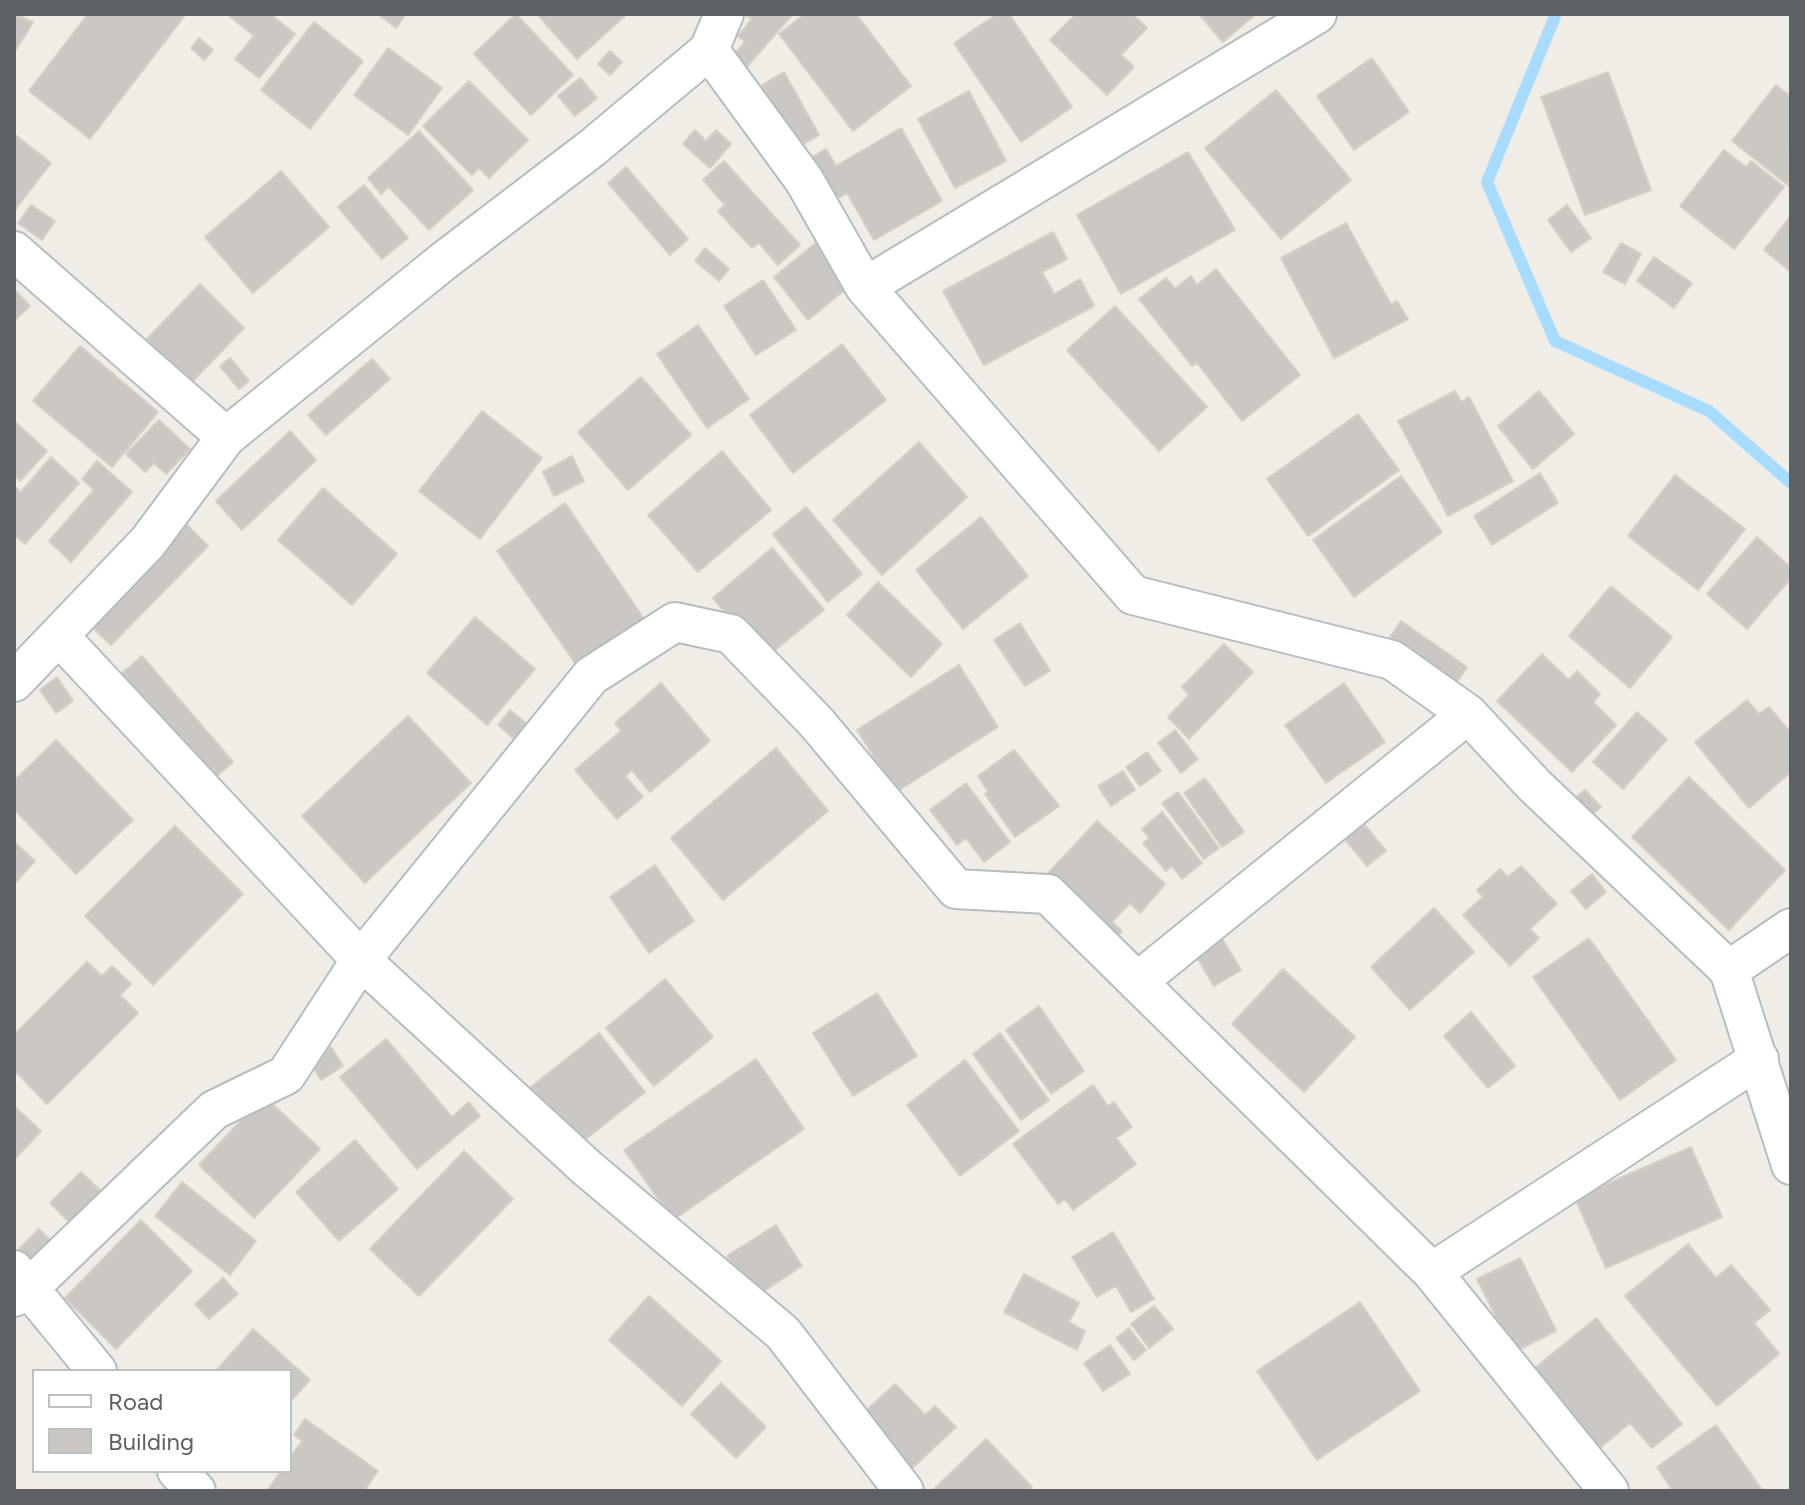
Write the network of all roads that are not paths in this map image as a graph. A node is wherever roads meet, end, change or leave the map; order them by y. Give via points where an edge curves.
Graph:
1 (724, 14) edge
2 (1317, 14) edge
3 (709, 50) junction
4 (14, 251) edge
5 (865, 287) junction
6 (226, 437) junction
7 (59, 636) junction
8 (14, 682) edge
9 (1468, 714) junction
10 (1791, 928) edge
11 (361, 960) junction
12 (1729, 970) junction
13 (1137, 982) junction
14 (1759, 1059) junction
15 (1791, 1165) edge
16 (1432, 1272) junction
17 (19, 1285) edge
18 (95, 1369) edge
19 (179, 1473) edge
20 (196, 1491) edge
21 (904, 1491) edge
22 (1609, 1491) edge

1 - 3 street
2 - 5 street
3 - 5 street via 804,180
3 - 6 street
4 - 6 street
5 - 9 street via 1133,595 1392,660
6 - 7 street via 148,542
7 - 8 street
7 - 11 street
9 - 12 street via 1534,785
9 - 13 street
10 - 12 street
11 - 13 street via 591,676 675,622 731,634 816,722 956,889 1048,894
11 - 17 street via 286,1075 214,1110
11 - 21 street via 587,1168 783,1333
12 - 14 street
13 - 16 street
14 - 15 street
14 - 16 street
16 - 22 street
17 - 18 street
19 - 20 street

